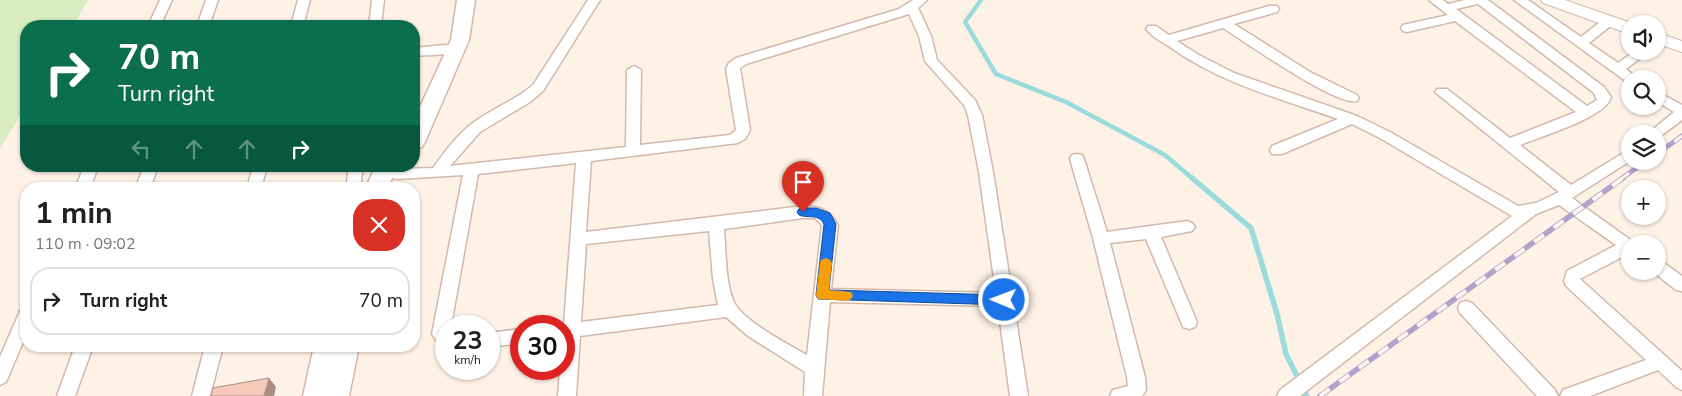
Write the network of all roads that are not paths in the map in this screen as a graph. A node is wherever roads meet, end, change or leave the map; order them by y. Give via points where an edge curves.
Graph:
1 (166, 0) edge
2 (212, 0) edge
3 (304, 0) edge
4 (378, 0) edge
5 (456, 0) edge
6 (466, 0) edge
7 (594, 0) edge
8 (1477, 0) edge
9 (1520, 0) edge
10 (1549, 0) edge
11 (917, 4) edge
12 (1440, 4) edge
13 (1273, 9) dead end
14 (1457, 16) junction
15 (157, 20) edge
16 (205, 20) edge
17 (299, 20) edge
18 (376, 20) edge
19 (1609, 21) junction
20 (1224, 23) junction
21 (1621, 25) edge
22 (1407, 28) dead end
23 (1152, 29) dead end
24 (1166, 40) junction
25 (1666, 42) edge
26 (1581, 43) junction
27 (1682, 47) edge
28 (451, 49) junction
29 (420, 52) edge
30 (1630, 60) edge
31 (1617, 69) junction
32 (634, 70) dead end
33 (1621, 72) edge
34 (1442, 92) dead end
35 (1352, 98) dead end
36 (1666, 101) edge
37 (420, 102) edge
38 (1682, 112) edge
39 (1587, 113) junction
40 (1352, 119) junction
41 (1666, 126) edge
42 (420, 127) edge
43 (1509, 144) junction
44 (1277, 150) dead end
45 (633, 151) junction
46 (584, 157) junction
47 (1077, 159) dead end
48 (1621, 161) edge
49 (470, 170) junction
50 (437, 173) junction
51 (390, 176) edge
52 (1565, 194) junction
53 (1530, 211) junction
54 (716, 224) junction
55 (1187, 227) dead end
56 (1151, 233) junction
57 (1101, 238) junction
58 (578, 239) junction
59 (1621, 240) edge
60 (1621, 250) edge
61 (1666, 273) edge
62 (1682, 285) edge
63 (822, 295) junction
64 (1004, 300) junction
65 (1466, 308) dead end
66 (729, 310) junction
67 (444, 315) edge
68 (569, 315) edge
69 (1189, 322) dead end
70 (575, 329) edge
71 (20, 330) edge
72 (82, 352) edge
73 (212, 352) edge
74 (326, 352) edge
75 (345, 352) edge
76 (1660, 362) junction
77 (814, 368) junction
78 (0, 377) edge
79 (567, 380) edge
80 (1682, 382) edge
81 (66, 396) edge
82 (201, 396) edge
83 (316, 396) edge
84 (336, 396) edge
85 (567, 396) edge
86 (813, 396) edge
87 (1018, 396) edge
88 (1119, 396) edge
89 (1286, 396) edge
90 (1548, 396) edge
91 (1569, 396) edge

1 - 15 street
2 - 16 street
3 - 17 street
4 - 18 street
5 - 28 main road
6 - 28 main road via 460,40
7 - 50 street via 538,88 481,124
8 - 12 street
8 - 39 street via 1599,90 1604,97 1603,102
9 - 26 street
10 - 19 street
11 - 45 street via 885,18 741,61 734,66 743,130 734,140
11 - 64 street via 930,61 970,103 975,115
12 - 14 street
13 - 20 street
14 - 22 street
14 - 39 street
19 - 21 street
19 - 26 street
20 - 24 street
20 - 35 street via 1304,76
23 - 24 street
24 - 40 street via 1229,76
25 - 27 street
26 - 31 street
28 - 29 street
28 - 37 main road
28 - 42 main road
30 - 31 street
31 - 33 street
32 - 45 street
34 - 43 street
36 - 38 street
38 - 41 street
39 - 43 street
40 - 44 street
40 - 53 street via 1507,208 1516,212
43 - 52 street
45 - 46 street
46 - 49 street
46 - 58 street
47 - 57 street
48 - 52 street
49 - 50 street
49 - 67 street
50 - 51 street
52 - 53 street
52 - 59 street
53 - 89 street
54 - 58 street
54 - 63 street via 803,212 826,216 830,224
54 - 66 street via 724,294
55 - 56 street
56 - 57 street
56 - 69 street
57 - 88 street via 1136,377 1137,390
58 - 68 street
60 - 76 street via 1573,275 1572,281
61 - 62 street
63 - 64 street
63 - 77 street
64 - 87 street
65 - 90 street
66 - 70 street
66 - 77 street via 780,348
71 - 78 street
72 - 81 street
73 - 82 street
74 - 83 main road
75 - 84 main road
76 - 80 street
76 - 91 street
77 - 86 street
79 - 85 street

